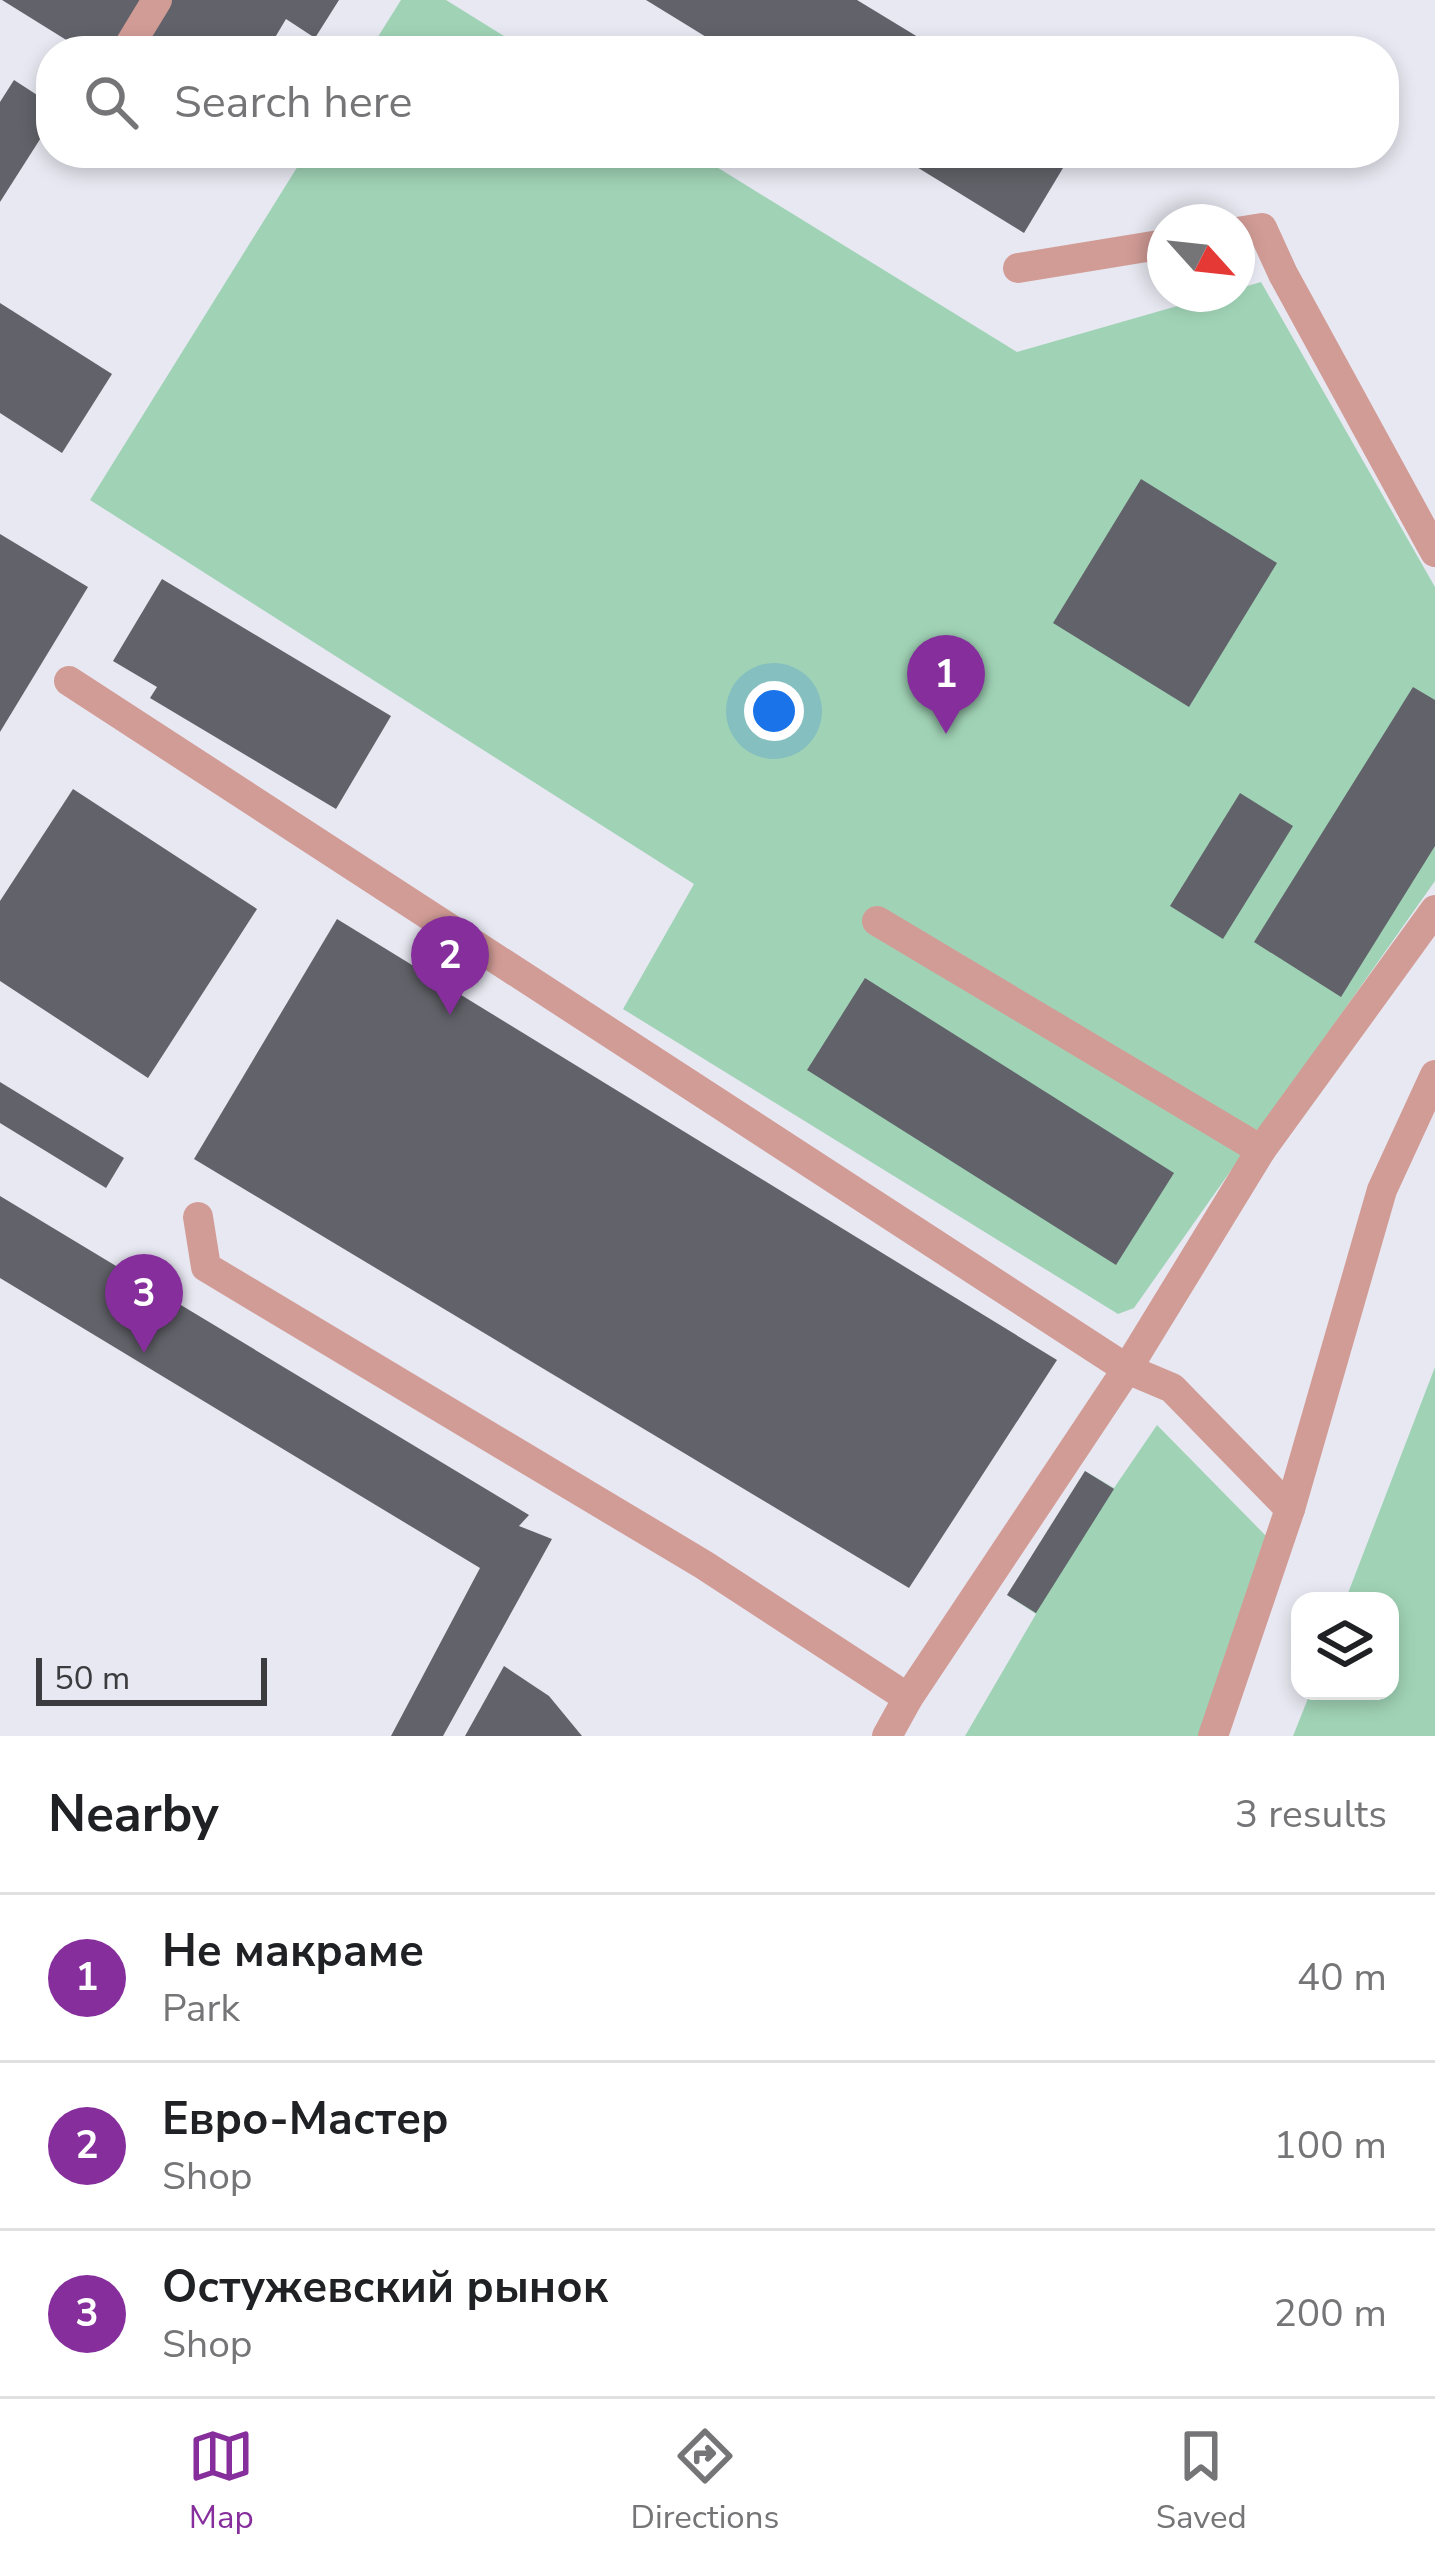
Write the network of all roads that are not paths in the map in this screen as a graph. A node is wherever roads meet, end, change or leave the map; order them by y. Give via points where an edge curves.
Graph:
1 (157, 0) edge
2 (135, 36) edge
3 (1255, 229) edge
4 (1147, 247) edge
5 (1018, 268) dead end
6 (1435, 552) edge
7 (69, 681) dead end
8 (1435, 910) edge
9 (877, 921) dead end
10 (1435, 1076) edge
11 (1261, 1150) junction
12 (198, 1216) dead end
13 (1126, 1369) junction
14 (1290, 1510) junction
15 (908, 1697) junction
16 (887, 1736) edge
17 (1213, 1736) edge

1 - 2 lane
3 - 6 lane via 1262,228
4 - 5 lane
7 - 13 lane
8 - 11 lane
9 - 11 lane
10 - 14 lane via 1382,1190
11 - 13 lane
12 - 15 lane via 206,1267 704,1565
13 - 14 lane via 1172,1388
13 - 15 lane
14 - 17 lane
15 - 16 lane

